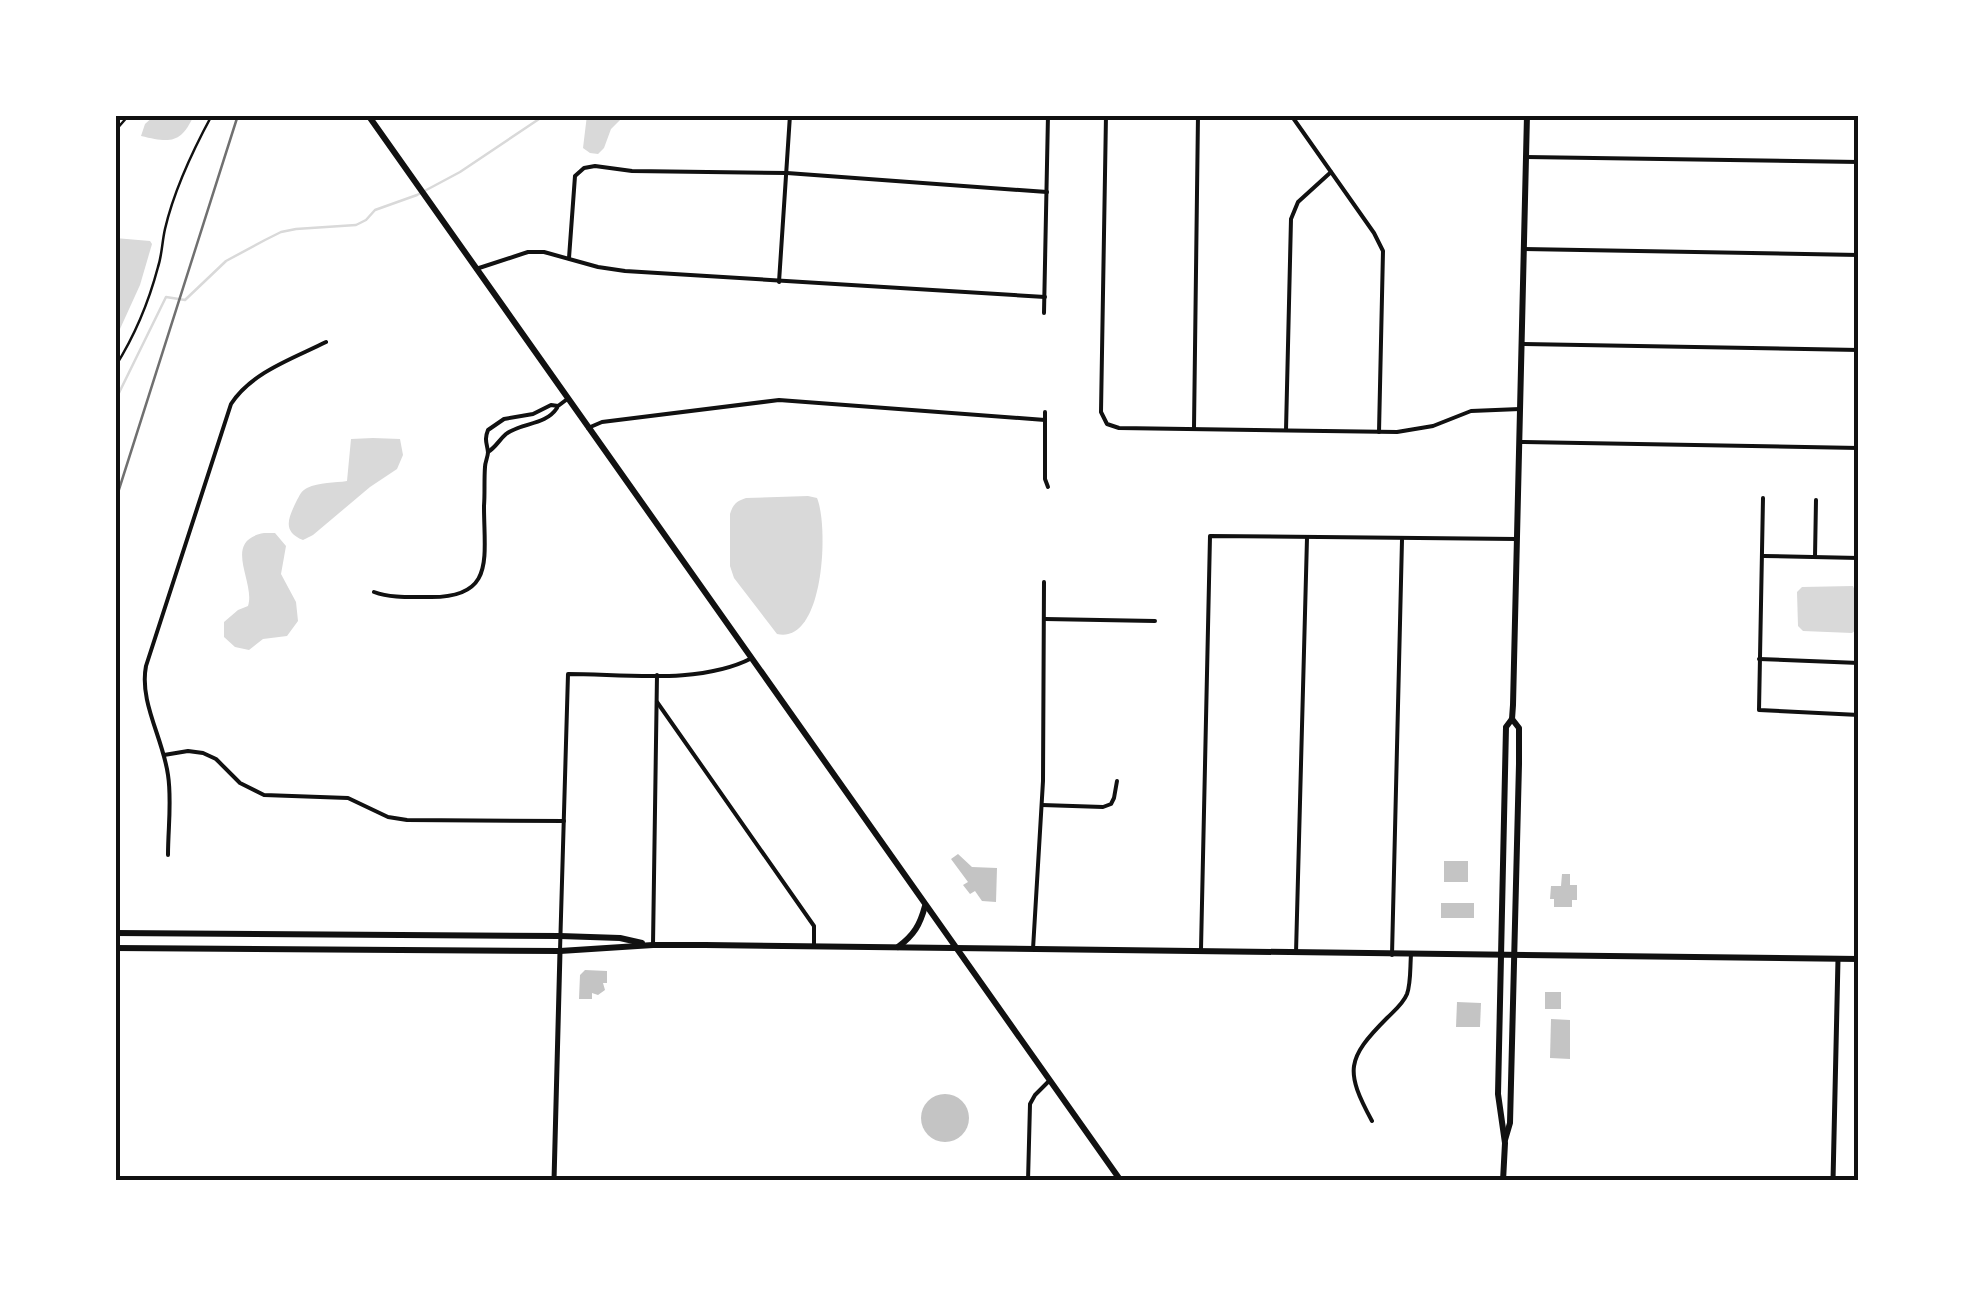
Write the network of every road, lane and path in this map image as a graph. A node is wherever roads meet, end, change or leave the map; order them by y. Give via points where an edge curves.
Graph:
1 (129, 115) edge
2 (212, 115) edge
3 (368, 115) edge
4 (790, 115) edge
5 (1048, 115) edge
6 (1106, 115) edge
7 (1198, 115) edge
8 (1292, 115) edge
9 (1527, 115) edge
10 (115, 131) edge
11 (1526, 157) junction
12 (1859, 162) edge
13 (1331, 172) junction
14 (787, 173) junction
15 (1047, 192) junction
16 (1524, 249) junction
17 (1859, 255) edge
18 (570, 258) junction
19 (476, 268) junction
20 (779, 282) junction
21 (1045, 298) junction
22 (1044, 313) dead end
23 (326, 342) dead end
24 (1522, 344) junction
25 (1859, 350) edge
26 (115, 367) edge
27 (568, 399) junction
28 (558, 406) junction
29 (1520, 409) junction
30 (1045, 412) dead end
31 (500, 420) junction
32 (1045, 420) junction
33 (588, 428) junction
34 (1194, 428) junction
35 (1286, 430) junction
36 (1379, 432) junction
37 (507, 433) junction
38 (1519, 442) junction
39 (1859, 448) edge
40 (488, 452) junction
41 (1048, 487) dead end
42 (1764, 498) dead end
43 (1816, 500) dead end
44 (1307, 538) junction
45 (1517, 539) junction
46 (1402, 540) junction
47 (1762, 556) junction
48 (1815, 557) junction
49 (1859, 558) edge
50 (1044, 582) dead end
51 (374, 592) dead end
52 (1045, 619) junction
53 (1154, 621) dead end
54 (752, 658) junction
55 (1759, 659) junction
56 (1859, 663) edge
57 (657, 674) junction
58 (657, 702) junction
59 (1859, 716) edge
60 (1512, 719) junction
61 (164, 754) junction
62 (1117, 780) dead end
63 (1042, 805) junction
64 (564, 821) junction
65 (168, 855) dead end
66 (925, 904) junction
67 (115, 933) edge
68 (560, 936) junction
69 (653, 945) junction
70 (814, 946) junction
71 (115, 948) edge
72 (898, 948) junction
73 (956, 948) junction
74 (1034, 949) junction
75 (560, 951) junction
76 (1201, 952) junction
77 (1296, 953) junction
78 (1392, 955) junction
79 (1411, 955) junction
80 (1501, 955) junction
81 (1514, 955) junction
82 (1838, 958) junction
83 (1859, 959) edge
84 (1050, 1080) junction
85 (1372, 1121) dead end
86 (1504, 1143) junction
87 (554, 1181) edge
88 (1028, 1181) edge
89 (1122, 1181) edge
90 (1504, 1181) edge
91 (1834, 1181) edge

1 - 10 path
2 - 26 path via 190,158 148,296
3 - 19 main road
4 - 14 street
5 - 15 street
6 - 34 street via 1101,412 1119,428
7 - 34 street
8 - 13 street
9 - 11 main road
11 - 12 street
11 - 16 main road
13 - 35 street via 1298,202 1292,218
13 - 36 street via 1383,251
14 - 15 street
14 - 18 street via 584,168 575,176
14 - 20 street
15 - 21 street
16 - 17 street
16 - 24 main road
18 - 19 street via 528,252
18 - 20 street via 625,271
19 - 27 main road
20 - 21 street
21 - 22 street
23 - 61 street via 252,379 231,404 146,666 145,690
24 - 25 street
24 - 29 main road
27 - 28 street
27 - 33 main road
28 - 31 street
28 - 37 street via 545,420
29 - 36 street via 1471,410 1413,431
29 - 38 main road
30 - 32 street
31 - 37 street
31 - 40 street via 488,430
32 - 33 street via 779,400
32 - 41 street
33 - 54 main road
34 - 35 street
35 - 36 street
37 - 40 street
38 - 39 street
38 - 45 main road
40 - 51 street via 484,558 474,586 448,598
42 - 47 street
43 - 48 street
44 - 46 street
44 - 76 street via 1210,536
44 - 77 street
45 - 46 street
45 - 60 main road
46 - 78 street
47 - 48 street
47 - 55 street
48 - 49 street
50 - 52 street
52 - 53 street
52 - 63 street
54 - 57 street via 717,671
54 - 66 main road
55 - 56 street
55 - 59 street via 1758,710
57 - 58 street
57 - 64 street via 568,674
58 - 69 street
58 - 70 street via 814,926
60 - 80 main road via 1506,727
60 - 81 main road via 1519,728
61 - 64 street via 203,753 264,795 348,798 388,817
61 - 65 street
62 - 63 street via 1114,798 1103,807
63 - 74 street
64 - 68 street
66 - 72 main road via 921,923
66 - 73 main road
67 - 68 main road
68 - 69 main road
68 - 75 street
69 - 70 main road
69 - 75 main road
70 - 72 main road
71 - 75 main road
72 - 73 main road
73 - 74 main road
73 - 84 main road
74 - 76 main road
75 - 87 street
76 - 77 main road
77 - 78 main road
78 - 79 main road
79 - 80 main road
79 - 85 street via 1405,999 1367,1038 1354,1063 1354,1085
80 - 81 main road
80 - 86 main road via 1498,1094
81 - 82 main road
81 - 86 main road
82 - 83 main road
82 - 91 street
84 - 88 street via 1030,1104
84 - 89 main road
86 - 90 main road

